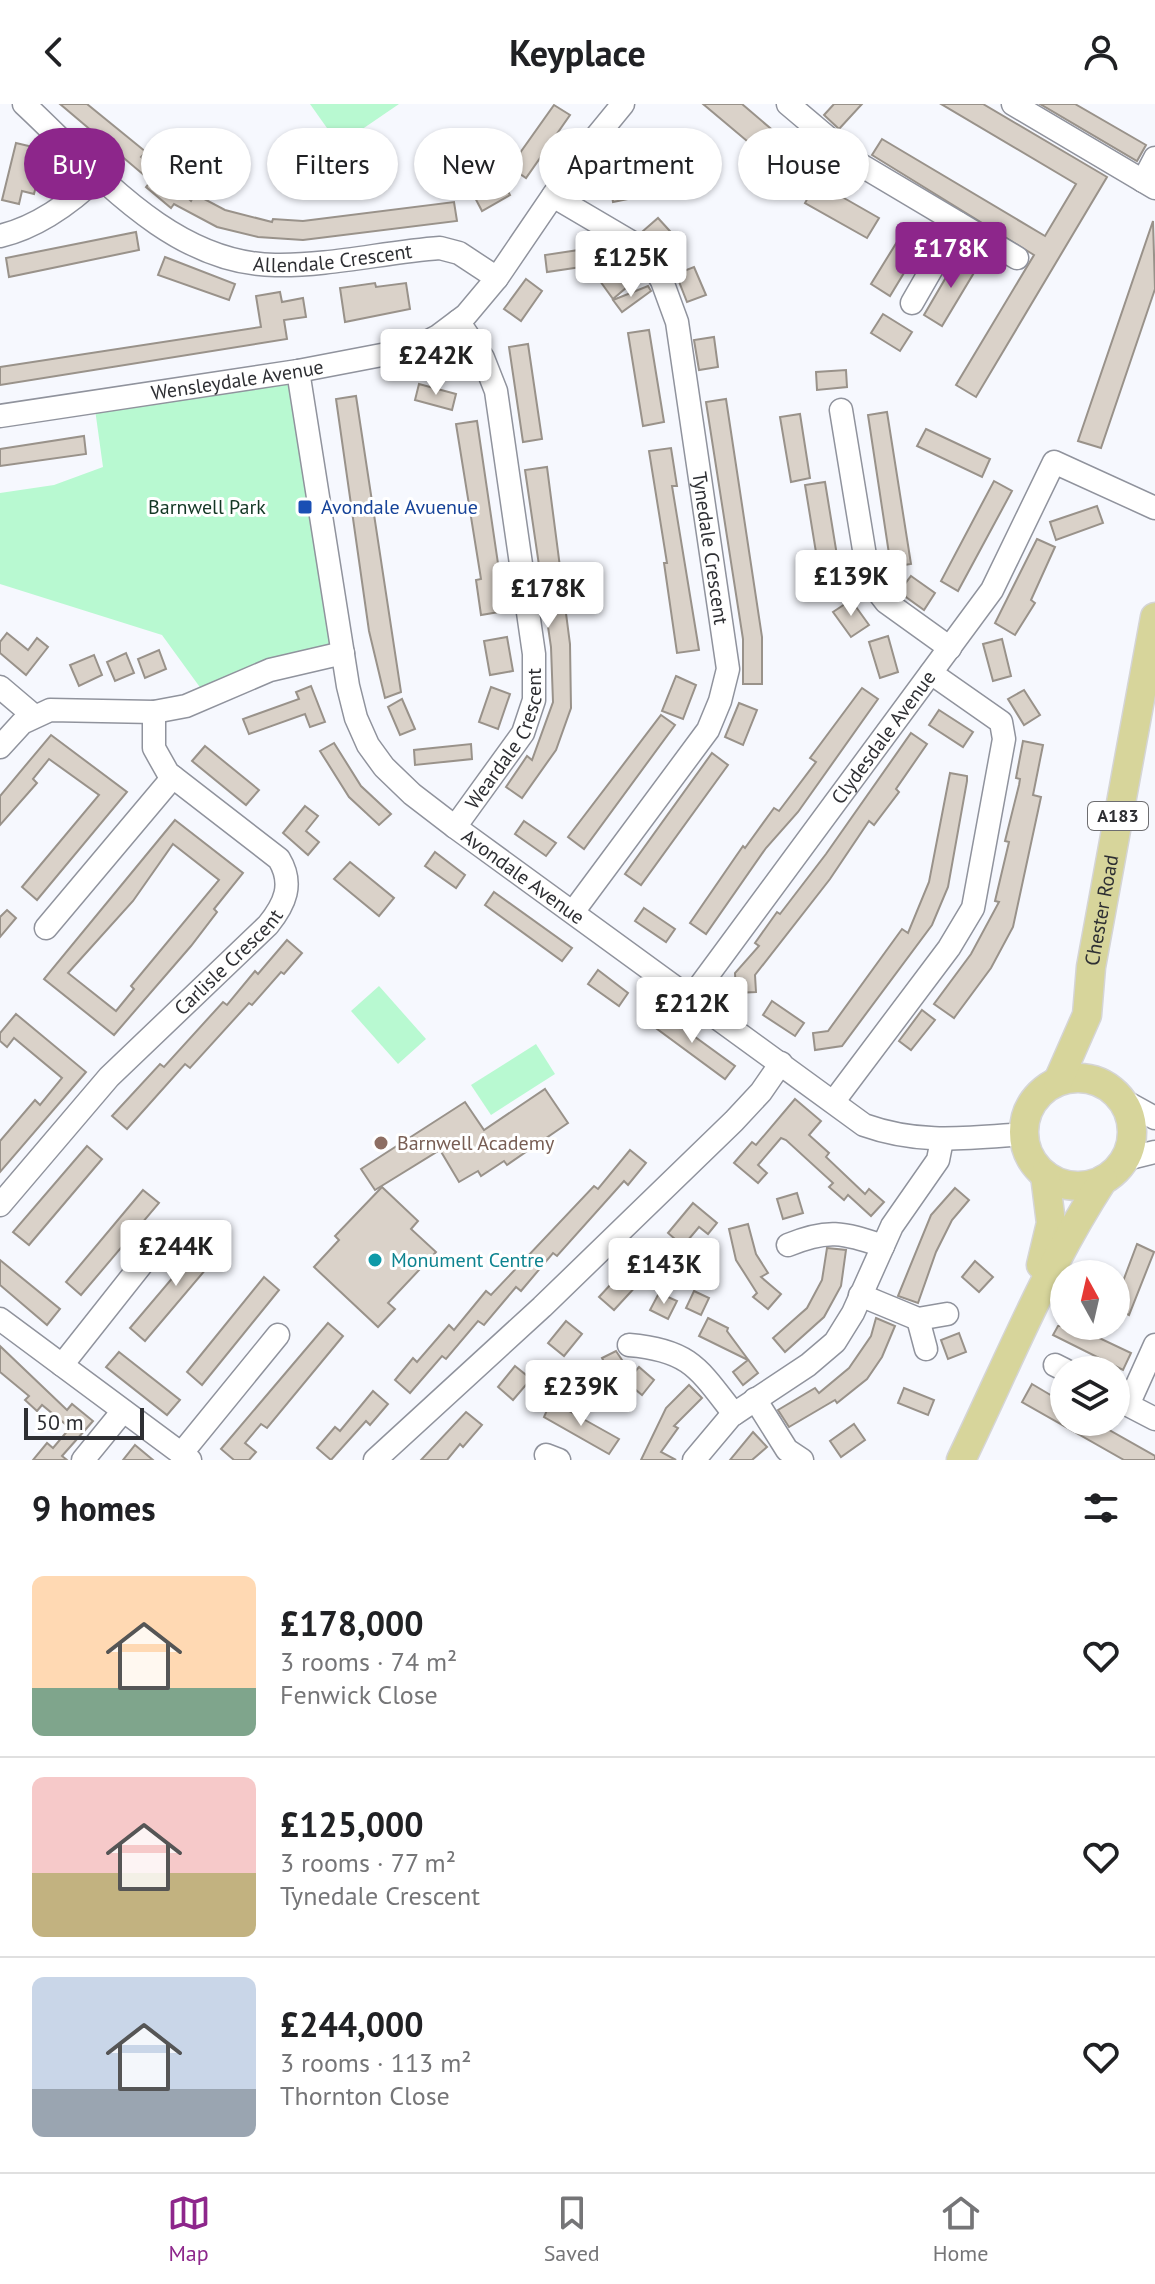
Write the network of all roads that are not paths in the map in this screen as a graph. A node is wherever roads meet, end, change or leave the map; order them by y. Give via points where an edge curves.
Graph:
1 (24, 104) edge
2 (623, 104) edge
3 (788, 104) edge
4 (1013, 104) edge
5 (812, 111) edge
6 (50, 128) edge
7 (603, 128) edge
8 (1155, 158) edge
9 (1149, 185) edge
10 (125, 196) edge
11 (72, 200) edge
12 (550, 200) edge
13 (560, 200) edge
14 (958, 223) junction
15 (0, 236) edge
16 (1017, 258) dead end
17 (497, 278) junction
18 (912, 303) dead end
19 (458, 321) junction
20 (298, 371) junction
21 (841, 410) dead end
22 (0, 416) edge
23 (1155, 508) edge
24 (1155, 617) edge
25 (950, 648) junction
26 (343, 653) junction
27 (931, 673) junction
28 (0, 687) edge
29 (154, 712) junction
30 (33, 715) junction
31 (0, 747) edge
32 (173, 777) junction
33 (455, 827) junction
34 (573, 912) junction
35 (46, 928) dead end
36 (691, 998) junction
37 (1087, 1015) junction
38 (781, 1063) junction
39 (1058, 1081) junction
40 (1099, 1082) junction
41 (834, 1101) junction
42 (1124, 1101) junction
43 (1155, 1118) edge
44 (1025, 1134) junction
45 (942, 1140) junction
46 (1155, 1152) edge
47 (1126, 1159) junction
48 (1045, 1175) junction
49 (1103, 1180) junction
50 (0, 1205) edge
51 (788, 1245) dead end
52 (883, 1246) junction
53 (153, 1250) dead end
54 (860, 1295) junction
55 (947, 1314) dead end
56 (1026, 1317) junction
57 (0, 1319) edge
58 (918, 1319) junction
59 (278, 1335) dead end
60 (629, 1345) dead end
61 (1155, 1345) edge
62 (926, 1349) dead end
63 (62, 1365) junction
64 (1130, 1387) edge
65 (755, 1399) junction
66 (1130, 1405) edge
67 (123, 1411) junction
68 (734, 1414) junction
69 (1155, 1419) edge
70 (186, 1457) edge
71 (83, 1460) edge
72 (375, 1460) edge
73 (694, 1460) edge
74 (802, 1460) edge
75 (961, 1460) edge

1 - 6 street, Allendale Crescent
2 - 7 street
3 - 5 street
4 - 9 street
5 - 14 street via 859,164
8 - 9 street
10 - 17 street, Allendale Crescent via 170,234 205,252 246,263 307,264 440,248 459,253
11 - 15 street via 35,224
12 - 17 street
13 - 34 street, Tynedale Crescent via 643,249 677,322 728,669 708,730
14 - 16 street
14 - 18 street
17 - 19 street, Wensleydale Avenue
19 - 20 street, Wensleydale Avenue via 413,349
19 - 33 street, Weardale Crescent via 483,358 496,391 534,654 534,700 523,733
20 - 22 street, Wensleydale Avenue
20 - 26 street, Avondale Avenue
21 - 25 street via 869,580 886,602
23 - 25 street, Clydesdale Avenue via 1054,462 992,590
24 - 37 main road, Chester Road / A183 via 1091,967
25 - 27 street, Clydesdale Avenue
26 - 29 street via 270,670 186,706
26 - 33 street, Avondale Avenue via 356,718 368,745 412,794
27 - 36 street, Clydesdale Avenue
27 - 41 street via 1001,722 1004,739 973,908
28 - 30 street
29 - 30 street via 65,709
29 - 32 street, Carlisle Crescent via 154,748
30 - 31 street
32 - 35 street
32 - 50 street, Carlisle Crescent via 279,859 287,872 280,909 109,1077
33 - 34 street, Avondale Avenue
34 - 36 street, Avondale Avenue
36 - 38 street, Avondale Avenue
37 - 39 main road, A183
37 - 40 main road, A183
38 - 41 street, Avondale Avenue
38 - 72 street via 734,1121
39 - 40 main road via 1079,1077
39 - 44 main road via 1029,1108
40 - 42 main road
41 - 45 street, Avondale Avenue via 864,1125 897,1137
42 - 43 street
42 - 47 main road via 1133,1128
44 - 45 street, Avondale Avenue
44 - 48 main road via 1032,1161
45 - 52 street via 938,1160
46 - 47 street
47 - 49 main road
48 - 49 main road via 1073,1186
48 - 56 main road via 1051,1223
49 - 56 main road
51 - 52 street via 839,1232
52 - 54 street
53 - 63 street
54 - 58 street
54 - 65 street via 835,1342
55 - 58 street
56 - 75 main road
57 - 63 street
58 - 62 street
59 - 70 street
60 - 68 street via 673,1352 688,1361
61 - 64 street
63 - 67 street
65 - 68 street
65 - 74 street via 787,1450
66 - 69 street
67 - 70 street
67 - 71 street
68 - 73 street

